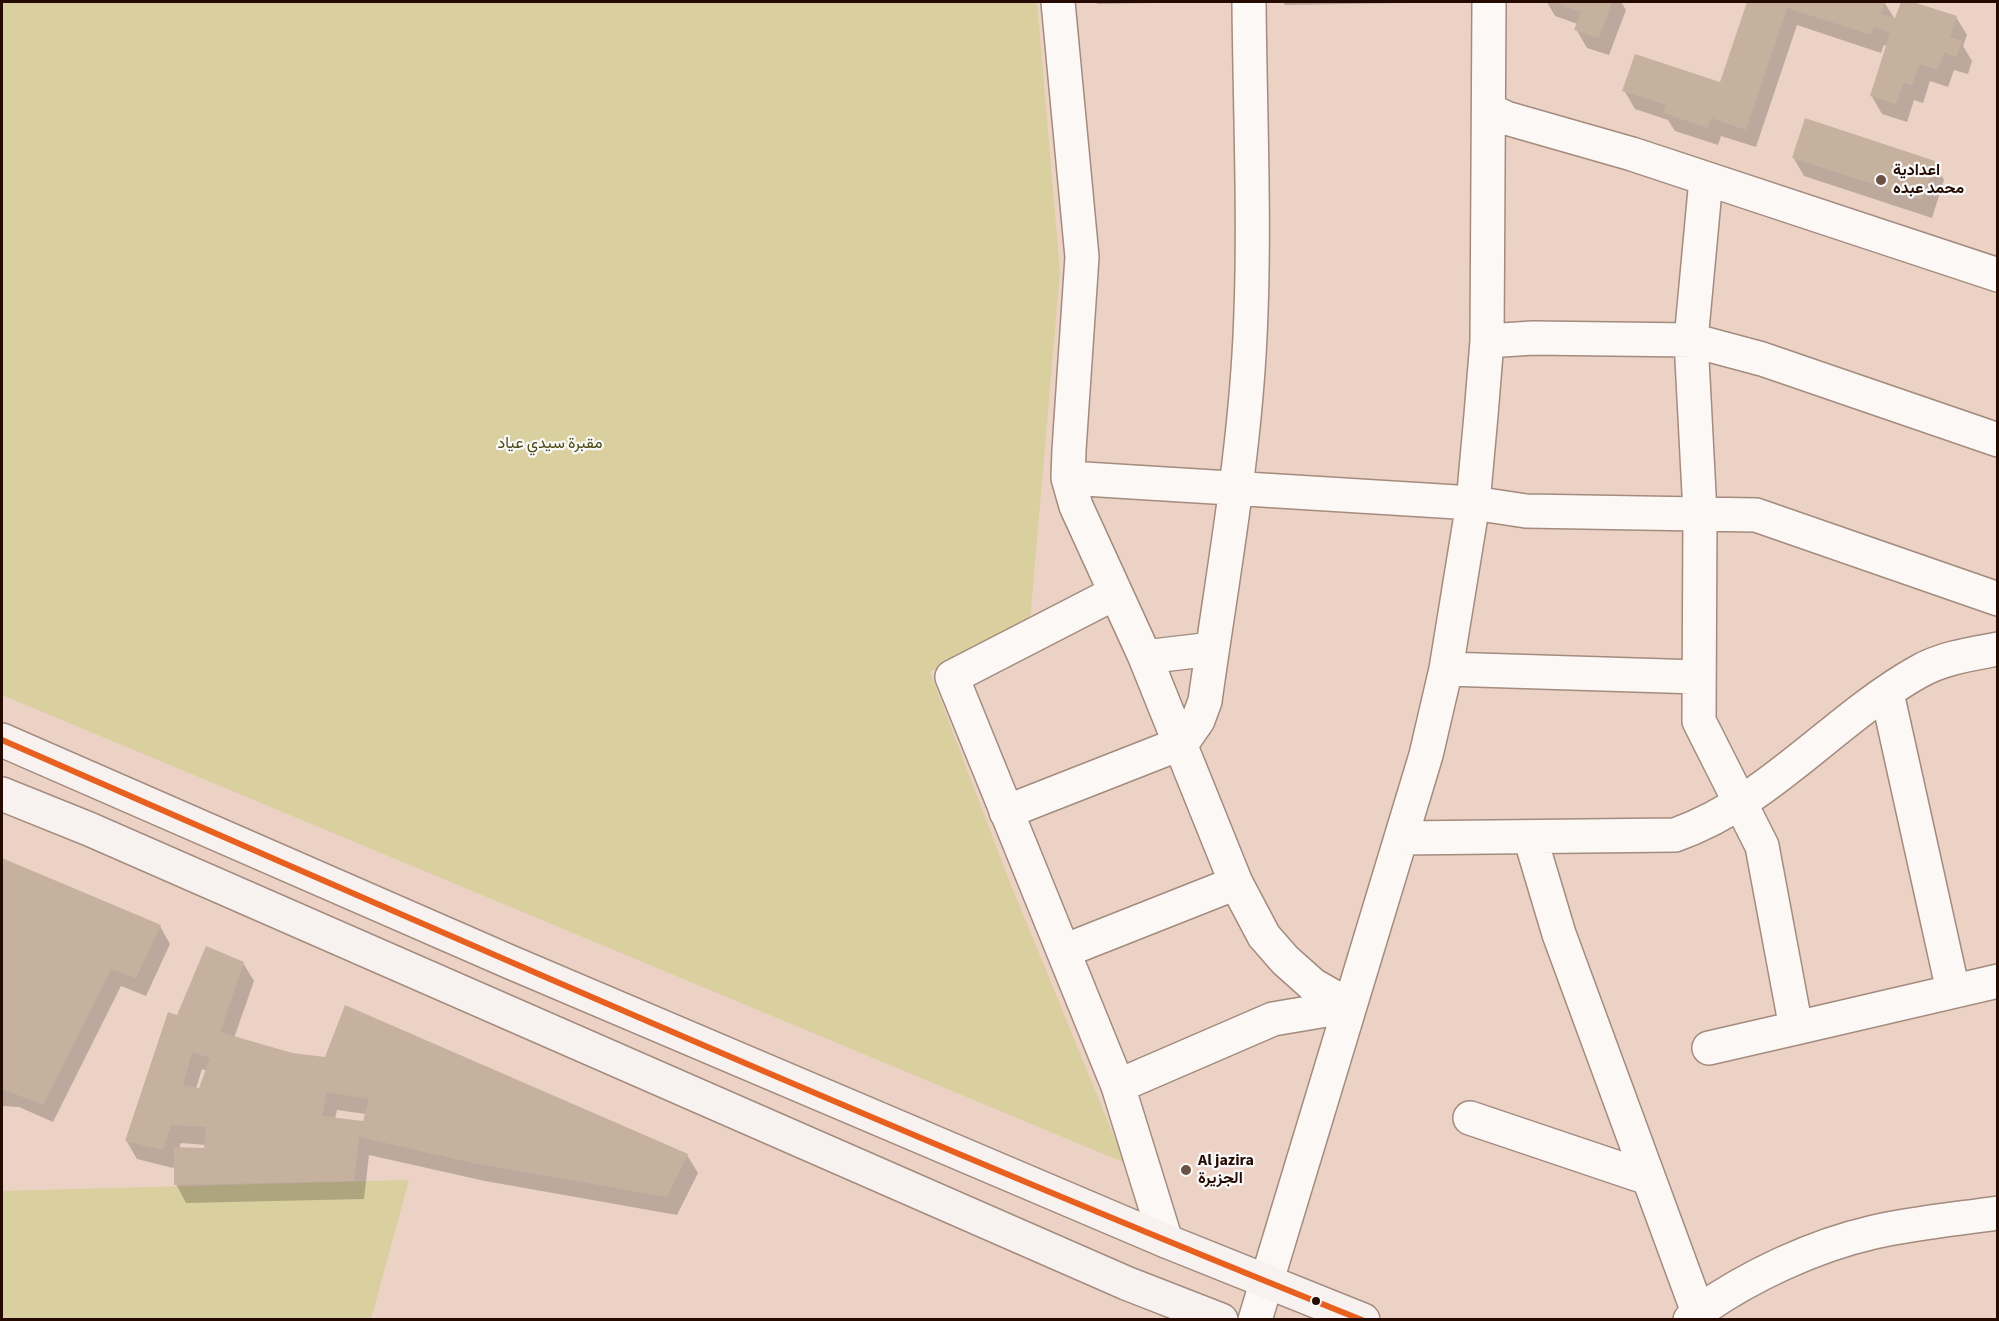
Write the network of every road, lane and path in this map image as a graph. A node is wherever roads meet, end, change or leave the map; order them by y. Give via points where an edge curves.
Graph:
1 (1058, 2) edge
2 (1249, 2) edge
3 (1489, 2) edge
4 (1489, 110) junction
5 (1706, 179) junction
6 (1998, 275) edge
7 (1691, 340) junction
8 (1487, 341) junction
9 (1998, 440) edge
10 (1068, 478) junction
11 (1237, 487) junction
12 (1473, 503) junction
13 (1700, 513) junction
14 (1115, 593) junction
15 (1998, 599) edge
16 (1212, 649) junction
17 (1998, 649) edge
18 (1145, 657) junction
19 (1446, 669) junction
20 (1698, 677) junction
21 (1887, 693) junction
22 (2, 740) edge
23 (1182, 743) junction
24 (108, 785) junction
25 (2, 794) edge
26 (1741, 803) junction
27 (1006, 812) junction
28 (89, 829) junction
29 (1530, 837) junction
30 (1402, 838) junction
31 (1236, 883) junction
32 (1064, 951) junction
33 (1998, 981) edge
34 (1953, 991) junction
35 (1350, 1006) junction
36 (1796, 1028) junction
37 (1709, 1048) dead end
38 (1118, 1086) junction
39 (1470, 1118) dead end
40 (1648, 1178) junction
41 (1998, 1213) edge
42 (1166, 1241) junction
43 (1267, 1281) junction
44 (1694, 1316) edge
45 (1221, 1320) edge
46 (1255, 1320) edge
47 (1363, 1320) edge

1 - 10 street via 1082,257
2 - 11 street via 1249,354
3 - 4 street
4 - 5 street
4 - 8 street
5 - 6 street
5 - 7 street
7 - 8 street
7 - 9 street via 1773,363
7 - 13 street
8 - 12 street
10 - 11 street
10 - 14 street via 1076,506
11 - 12 street
11 - 16 street
12 - 13 street via 1526,511
12 - 19 street
13 - 15 street via 1756,515
13 - 20 street
14 - 18 street
14 - 27 street via 952,677
16 - 18 street
16 - 23 street via 1205,701
17 - 21 street via 1959,656 1919,671
18 - 23 street
19 - 20 street
19 - 30 street
20 - 26 street via 1699,721
21 - 26 street
21 - 34 street
22 - 24 main road
23 - 27 street
23 - 31 street
24 - 28 main road
24 - 42 main road via 499,957
25 - 28 main road
26 - 29 street via 1704,825 1675,835
26 - 36 street via 1762,846
27 - 32 street
28 - 45 main road via 1126,1283
29 - 30 street
29 - 40 street via 1559,934
30 - 35 street
31 - 32 street
31 - 35 street via 1264,936 1285,960 1313,985
32 - 38 street
33 - 34 street
34 - 36 street
35 - 38 street via 1273,1019
35 - 43 street
36 - 37 street
38 - 42 street
39 - 40 street
40 - 44 street
41 - 44 street via 1873,1233 1787,1262 1735,1286
42 - 43 main road
43 - 46 street
43 - 47 main road

